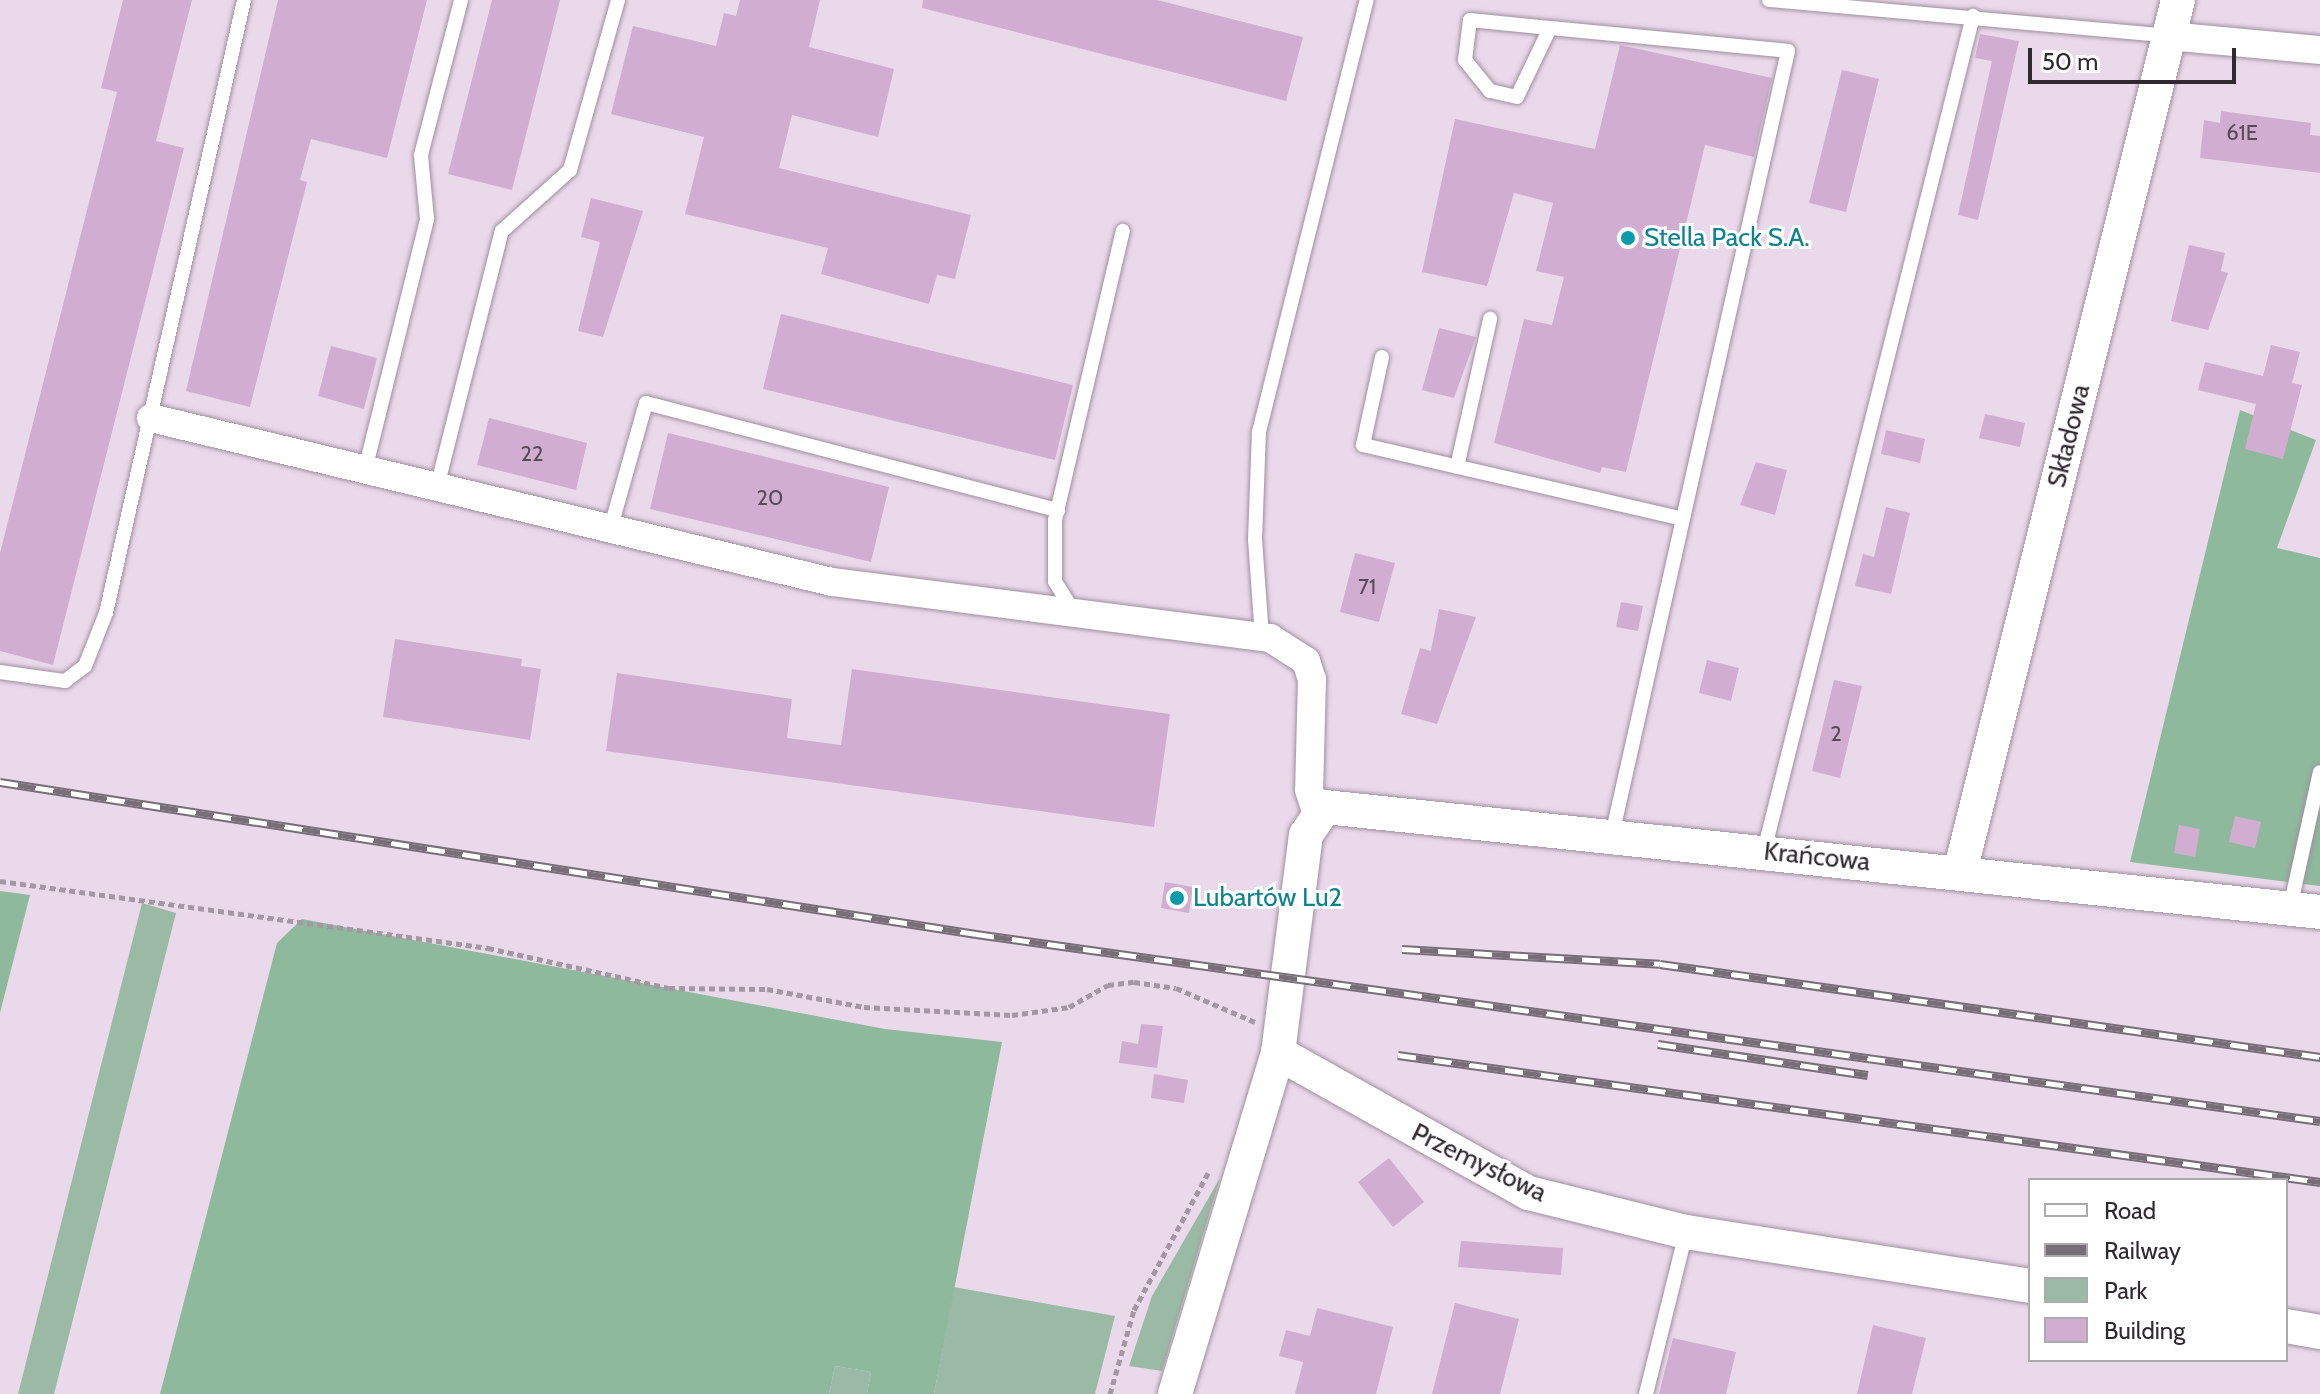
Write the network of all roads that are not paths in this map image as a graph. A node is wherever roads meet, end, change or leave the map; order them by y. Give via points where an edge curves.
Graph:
1 (244, 0) edge
2 (461, 0) edge
3 (618, 0) edge
4 (1367, 0) edge
5 (1769, 0) edge
6 (2178, 0) edge
7 (1973, 16) junction
8 (1550, 28) junction
9 (2169, 36) junction
10 (2320, 50) edge
11 (1123, 231) dead end
12 (1490, 319) dead end
13 (1382, 357) dead end
14 (151, 418) junction
15 (1457, 467) junction
16 (365, 470) junction
17 (437, 487) junction
18 (1058, 510) junction
19 (1683, 519) junction
20 (610, 530) junction
21 (1074, 612) junction
22 (1262, 637) junction
23 (0, 672) edge
24 (2320, 772) edge
25 (1317, 815) junction
26 (1612, 835) junction
27 (1764, 851) junction
28 (1960, 872) junction
29 (2305, 910) edge
30 (1281, 1040) junction
31 (1686, 1232) junction
32 (2028, 1286) edge
33 (2288, 1326) edge
34 (2320, 1332) edge
35 (1175, 1394) edge
36 (1646, 1394) edge

1 - 14 lane
2 - 16 lane via 421,155 427,219
3 - 17 lane via 570,170 502,231
4 - 22 lane via 1259,432 1255,540
5 - 7 lane
6 - 9 street, Składowa
7 - 9 lane
7 - 27 lane
8 - 8 lane via 1470,20 1465,60 1490,91 1517,97
8 - 19 lane via 1788,51
9 - 10 street
9 - 28 street, Składowa
11 - 18 lane
12 - 15 lane
13 - 15 lane via 1363,445
14 - 16 street
14 - 23 lane via 106,613 85,666 65,681
15 - 19 lane
16 - 17 street
17 - 20 street
18 - 20 lane via 646,403
18 - 21 lane via 1055,581
19 - 26 lane
20 - 21 street via 832,582
21 - 22 street
22 - 25 street via 1306,661 1312,679 1309,790
24 - 29 lane
25 - 26 street, Krańcowa via 1335,803
25 - 30 street via 1306,835
26 - 27 street, Krańcowa
27 - 28 street, Krańcowa
28 - 29 street, Krańcowa
30 - 31 street, Przemysłowa via 1448,1154 1529,1193
30 - 35 street
31 - 32 street, Przemysłowa
31 - 36 lane
33 - 34 street

